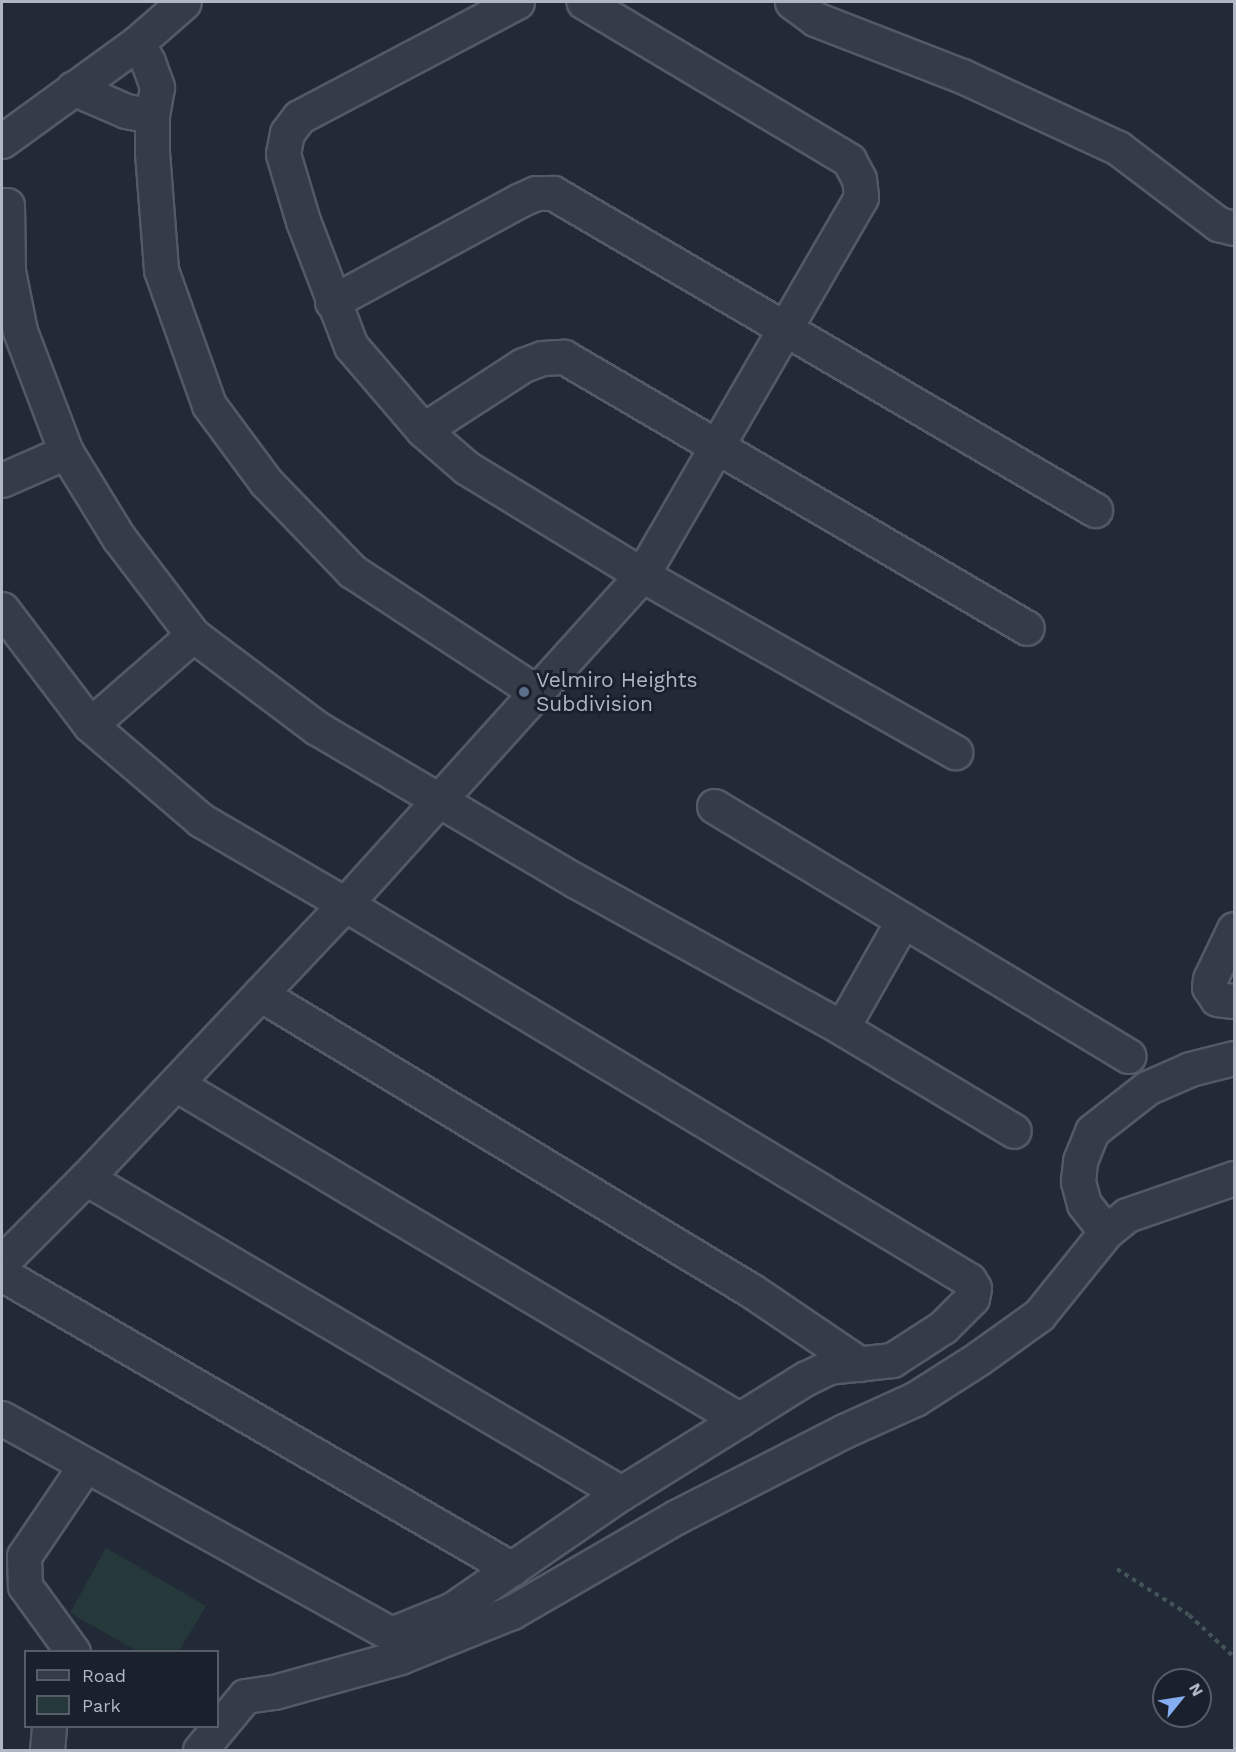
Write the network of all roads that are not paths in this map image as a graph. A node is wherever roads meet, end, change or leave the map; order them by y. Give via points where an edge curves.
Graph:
1 (184, 2) edge
2 (517, 2) edge
3 (584, 2) edge
4 (792, 2) edge
5 (137, 43) junction
6 (73, 88) junction
7 (152, 116) junction
8 (2, 141) edge
9 (7, 205) dead end
10 (1234, 228) edge
11 (332, 302) junction
12 (786, 327) junction
13 (11, 334) edge
14 (423, 430) junction
15 (718, 448) junction
16 (66, 452) junction
17 (2, 480) edge
18 (1095, 510) dead end
19 (642, 575) junction
20 (2, 609) edge
21 (1027, 628) dead end
22 (193, 635) junction
23 (535, 691) junction
24 (90, 725) junction
25 (955, 752) dead end
26 (439, 801) junction
27 (714, 806) dead end
28 (345, 904) junction
29 (903, 920) junction
30 (1234, 929) edge
31 (260, 994) junction
32 (1234, 1001) edge
33 (842, 1028) junction
34 (1128, 1056) dead end
35 (1234, 1058) edge
36 (176, 1084) junction
37 (1014, 1131) dead end
38 (86, 1178) junction
39 (1234, 1178) edge
40 (1106, 1232) junction
41 (2, 1262) edge
42 (2, 1274) edge
43 (860, 1364) junction
44 (2, 1418) edge
45 (740, 1420) junction
46 (85, 1466) junction
47 (621, 1493) junction
48 (512, 1569) junction
49 (73, 1650) edge
50 (231, 1692) edge
51 (219, 1714) edge
52 (49, 1728) edge
53 (212, 1728) edge
54 (47, 1750) edge
55 (200, 1750) edge

1 - 5 street
2 - 11 street via 299,117 287,133 283,154
3 - 12 street via 849,160 859,179 861,197
4 - 10 street via 815,19 962,76 1118,148 1218,224
5 - 6 street
5 - 7 street via 157,87
6 - 7 street via 126,111
6 - 8 street
7 - 23 street via 161,270 209,405 266,482 352,571
9 - 13 street
11 - 12 street via 520,200 536,193 553,193
11 - 14 street via 351,346
12 - 15 street
12 - 18 street
13 - 16 street
14 - 15 street via 523,365 542,358 564,357
14 - 19 street via 467,468
15 - 19 street
15 - 21 street
16 - 17 street
16 - 22 street via 119,538
19 - 23 street
19 - 25 street
20 - 24 street
22 - 24 street
22 - 26 street via 317,728
23 - 26 street
24 - 28 street via 201,820
26 - 28 street
26 - 33 street
27 - 29 street
28 - 31 street
28 - 43 street via 969,1280 974,1288 972,1298 943,1327 892,1360
29 - 33 street
29 - 34 street
30 - 32 street via 1209,987 1217,999
31 - 36 street
31 - 43 street via 752,1292
33 - 37 street
35 - 40 street via 1190,1069 1147,1088 1092,1131 1080,1161 1078,1180 1084,1204
36 - 38 street
36 - 45 street
38 - 41 street
38 - 47 street
39 - 40 street via 1127,1215
40 - 50 street via 1039,1315 915,1399 676,1517 512,1612 400,1657 274,1692
42 - 48 street
43 - 45 street via 829,1367
44 - 46 street
45 - 47 street
46 - 48 street via 391,1634 453,1609
46 - 49 street via 24,1556 25,1586
47 - 48 street
50 - 51 street
52 - 54 street
53 - 55 street

